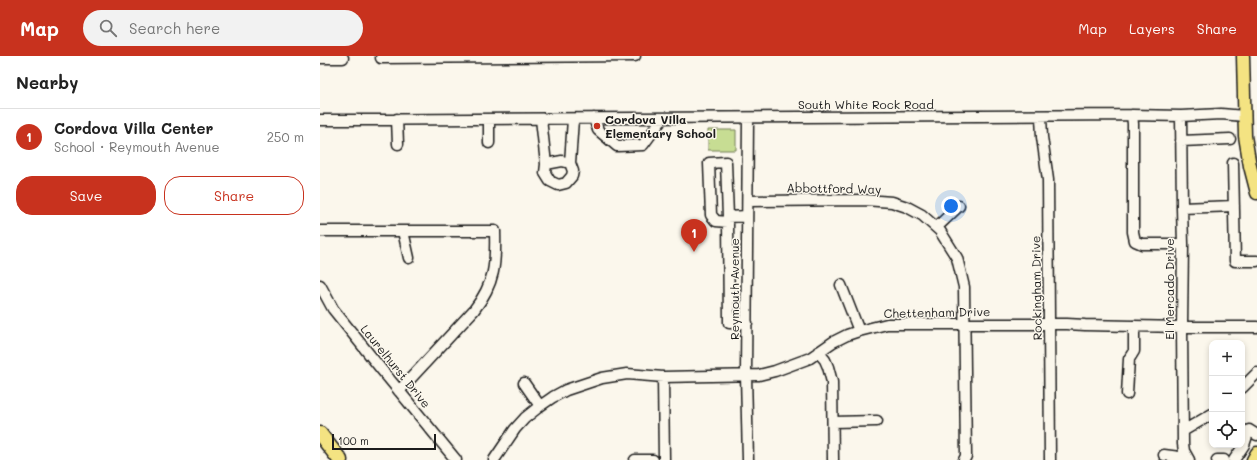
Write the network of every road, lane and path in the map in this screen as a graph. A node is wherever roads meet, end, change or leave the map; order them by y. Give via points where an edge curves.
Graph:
1 (493, 56) edge
2 (570, 56) edge
3 (591, 56) edge
4 (635, 56) edge
5 (1243, 56) edge
6 (421, 57) edge
7 (320, 58) edge
8 (343, 58) dead end
9 (381, 58) dead end
10 (1041, 116) junction
11 (1181, 116) junction
12 (1244, 116) junction
13 (594, 118) junction
14 (663, 118) junction
15 (748, 118) junction
16 (397, 119) junction
17 (489, 119) junction
18 (541, 119) junction
19 (573, 119) junction
20 (1133, 119) junction
21 (320, 120) edge
22 (1230, 139) dead end
23 (1181, 141) junction
24 (489, 143) dead end
25 (398, 144) dead end
26 (570, 163) junction
27 (1233, 163) dead end
28 (546, 164) junction
29 (1257, 193) edge
30 (748, 201) junction
31 (959, 206) dead end
32 (1234, 206) junction
33 (1182, 208) junction
34 (747, 216) junction
35 (728, 220) junction
36 (937, 227) junction
37 (320, 231) edge
38 (403, 231) junction
39 (1183, 244) junction
40 (408, 258) dead end
41 (1257, 261) edge
42 (320, 285) edge
43 (841, 285) dead end
44 (747, 323) junction
45 (964, 324) junction
46 (1049, 324) junction
47 (1134, 326) junction
48 (1182, 327) junction
49 (1257, 327) edge
50 (859, 331) junction
51 (818, 352) junction
52 (1257, 373) edge
53 (746, 375) junction
54 (663, 377) junction
55 (524, 383) dead end
56 (1245, 385) edge
57 (399, 391) junction
58 (1127, 394) dead end
59 (540, 406) junction
60 (1209, 416) edge
61 (877, 421) dead end
62 (833, 422) junction
63 (1183, 431) junction
64 (1253, 433) edge
65 (320, 434) edge
66 (1257, 454) edge
67 (1164, 455) dead end
68 (1187, 459) edge
69 (340, 460) edge
70 (456, 460) edge
71 (494, 460) edge
72 (635, 460) edge
73 (653, 460) edge
74 (664, 460) edge
75 (748, 460) edge
76 (833, 460) edge
77 (964, 460) edge
78 (1050, 460) edge
79 (1218, 460) edge
80 (1224, 460) edge
81 (1234, 460) edge
82 (1253, 460) edge

1 - 2 street
1 - 6 street
2 - 3 street
3 - 4 street
5 - 12 main road
6 - 9 street
7 - 8 street
10 - 15 street, South White Rock Road
10 - 20 street, South White Rock Road
10 - 46 street, Rockingham Drive via 1048,180
11 - 12 street, South White Rock Road
11 - 20 street, South White Rock Road
11 - 23 street, El Mercado Drive
12 - 29 main road via 1250,166
13 - 14 street, South White Rock Road
13 - 14 street via 598,130 617,146 643,145
13 - 19 street, South White Rock Road
14 - 15 street, South White Rock Road
15 - 30 street, Reymouth Avenue
16 - 17 street, South White Rock Road
16 - 21 street, South White Rock Road
16 - 25 street
17 - 18 street, South White Rock Road
17 - 24 street
18 - 19 street, South White Rock Road
18 - 28 street
19 - 26 street
20 - 39 street via 1135,242
22 - 23 street
23 - 33 street, El Mercado Drive
26 - 28 street via 562,161
26 - 28 street via 572,176 562,184 553,184 547,178
27 - 32 street
30 - 34 street, Reymouth Avenue
30 - 36 street, Abbottford Way via 892,202 922,215
31 - 36 street
32 - 33 street
32 - 41 street via 1235,261
33 - 39 street, El Mercado Drive
34 - 35 street
34 - 44 street, Reymouth Avenue
35 - 35 street via 726,162 709,163 711,214 716,221
35 - 44 street via 729,323
36 - 45 street, Abbottford Way via 953,249 960,266 964,287
37 - 38 street
38 - 40 street
38 - 57 street via 495,231 496,257 490,281 479,304
39 - 48 street, El Mercado Drive
42 - 57 street, Laurelhurst Drive via 333,309
43 - 50 street
44 - 53 street, Reymouth Avenue
45 - 46 street, Chettenham Drive
45 - 50 street, Chettenham Drive via 887,324
45 - 77 street, Abbottford Way
46 - 47 street, Chettenham Drive
46 - 78 street, Rockingham Drive
47 - 48 street, Chettenham Drive
47 - 58 street via 1134,352 1129,359
48 - 49 street, Chettenham Drive
48 - 63 street, El Mercado Drive
50 - 51 street, Chettenham Drive via 833,342
51 - 53 street, Chettenham Drive via 810,358 775,371
51 - 62 street via 831,374
52 - 56 street
53 - 54 street, Chettenham Drive
53 - 75 street, Reymouth Avenue
54 - 59 street, Chettenham Drive via 627,374 602,378 566,390
54 - 74 street
55 - 59 street
57 - 70 street, Laurelhurst Drive
59 - 71 street, Chettenham Drive via 515,429
60 - 63 street
61 - 62 street
62 - 76 street
63 - 68 street, El Mercado Drive
64 - 81 street
65 - 69 highway
66 - 82 main road
67 - 68 street
72 - 73 street
79 - 80 street

